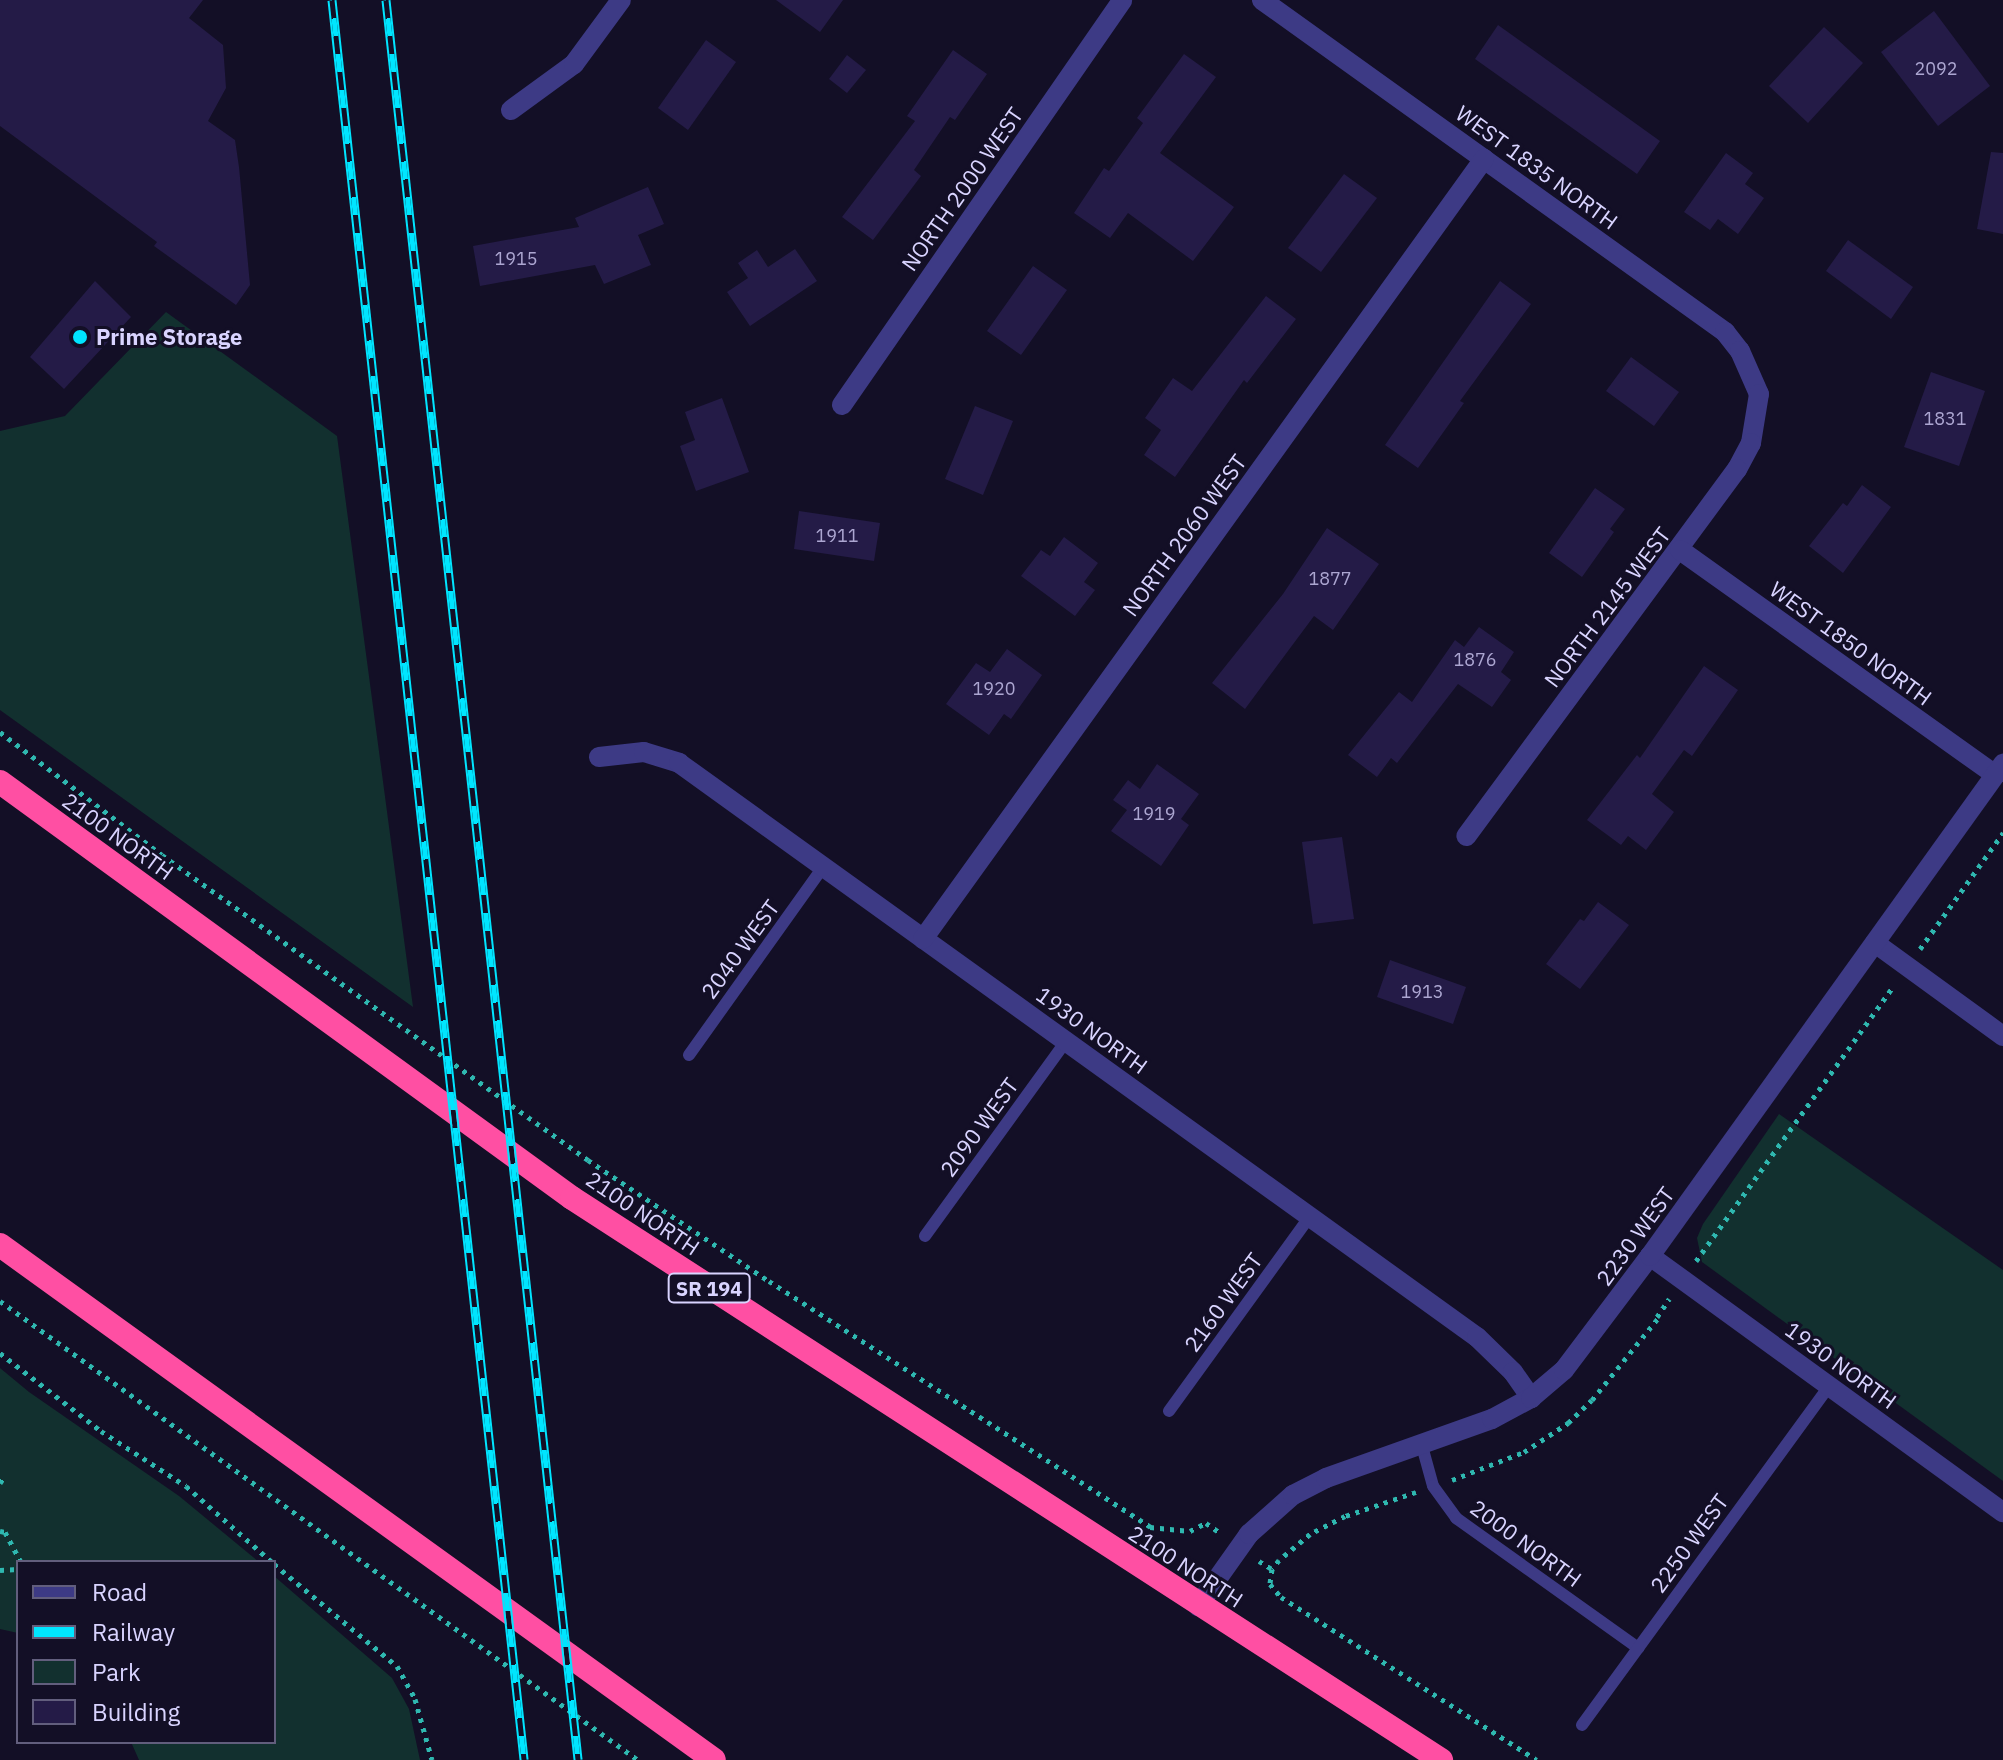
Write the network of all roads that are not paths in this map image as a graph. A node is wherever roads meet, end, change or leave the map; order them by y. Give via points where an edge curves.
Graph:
1 (621, 0) edge
2 (1122, 0) edge
3 (1262, 0) edge
4 (511, 110) dead end
5 (1484, 159) junction
6 (1759, 394) joint
7 (842, 405) dead end
8 (1680, 550) junction
9 (599, 757) dead end
10 (1999, 770) edge
11 (0, 782) edge
12 (1466, 836) dead end
13 (823, 867) junction
14 (923, 939) junction
15 (1875, 943) junction
16 (2003, 1036) edge
17 (1066, 1041) junction
18 (689, 1055) dead end
19 (1310, 1216) junction
20 (925, 1236) dead end
21 (0, 1245) edge
22 (1650, 1256) junction
23 (1829, 1386) junction
24 (1531, 1398) junction
25 (1169, 1411) dead end
26 (1422, 1446) junction
27 (2003, 1512) edge
28 (1198, 1606) junction
29 (1638, 1648) junction
30 (1582, 1725) dead end
31 (714, 1760) edge
32 (1441, 1760) edge

1 - 4 street via 574,64
2 - 7 street, NORTH 2000 WEST
3 - 5 street, WEST 1835 NORTH
5 - 6 street, WEST 1835 NORTH via 1725,332 1740,351
5 - 14 street, NORTH 2060 WEST
6 - 8 street, NORTH 2145 WEST via 1751,443
8 - 10 street, WEST 1850 NORTH
8 - 12 street, NORTH 2145 WEST
9 - 13 street, 1930 NORTH via 644,752 679,763
10 - 15 street, 2230 WEST
11 - 28 highway, 2100 NORTH / SR 194 via 572,1198
13 - 14 street, 1930 NORTH
13 - 18 lane, 2040 WEST
14 - 17 street, 1930 NORTH
15 - 16 street
15 - 22 street, 2230 WEST
17 - 19 street, 1930 NORTH
17 - 20 lane, 2090 WEST
19 - 24 street, 1930 NORTH via 1477,1337
19 - 25 lane, 2160 WEST
21 - 31 highway
22 - 23 street, 1930 NORTH
22 - 24 street, 2230 WEST via 1581,1351
23 - 27 street, 1930 NORTH
23 - 29 lane, 2250 WEST
24 - 26 street, 2230 WEST
26 - 28 street, 2230 WEST via 1326,1478 1285,1500 1249,1534
26 - 29 lane, 2000 NORTH via 1433,1486 1456,1518
28 - 32 highway, 2100 NORTH / SR 194
29 - 30 lane, 2250 WEST

